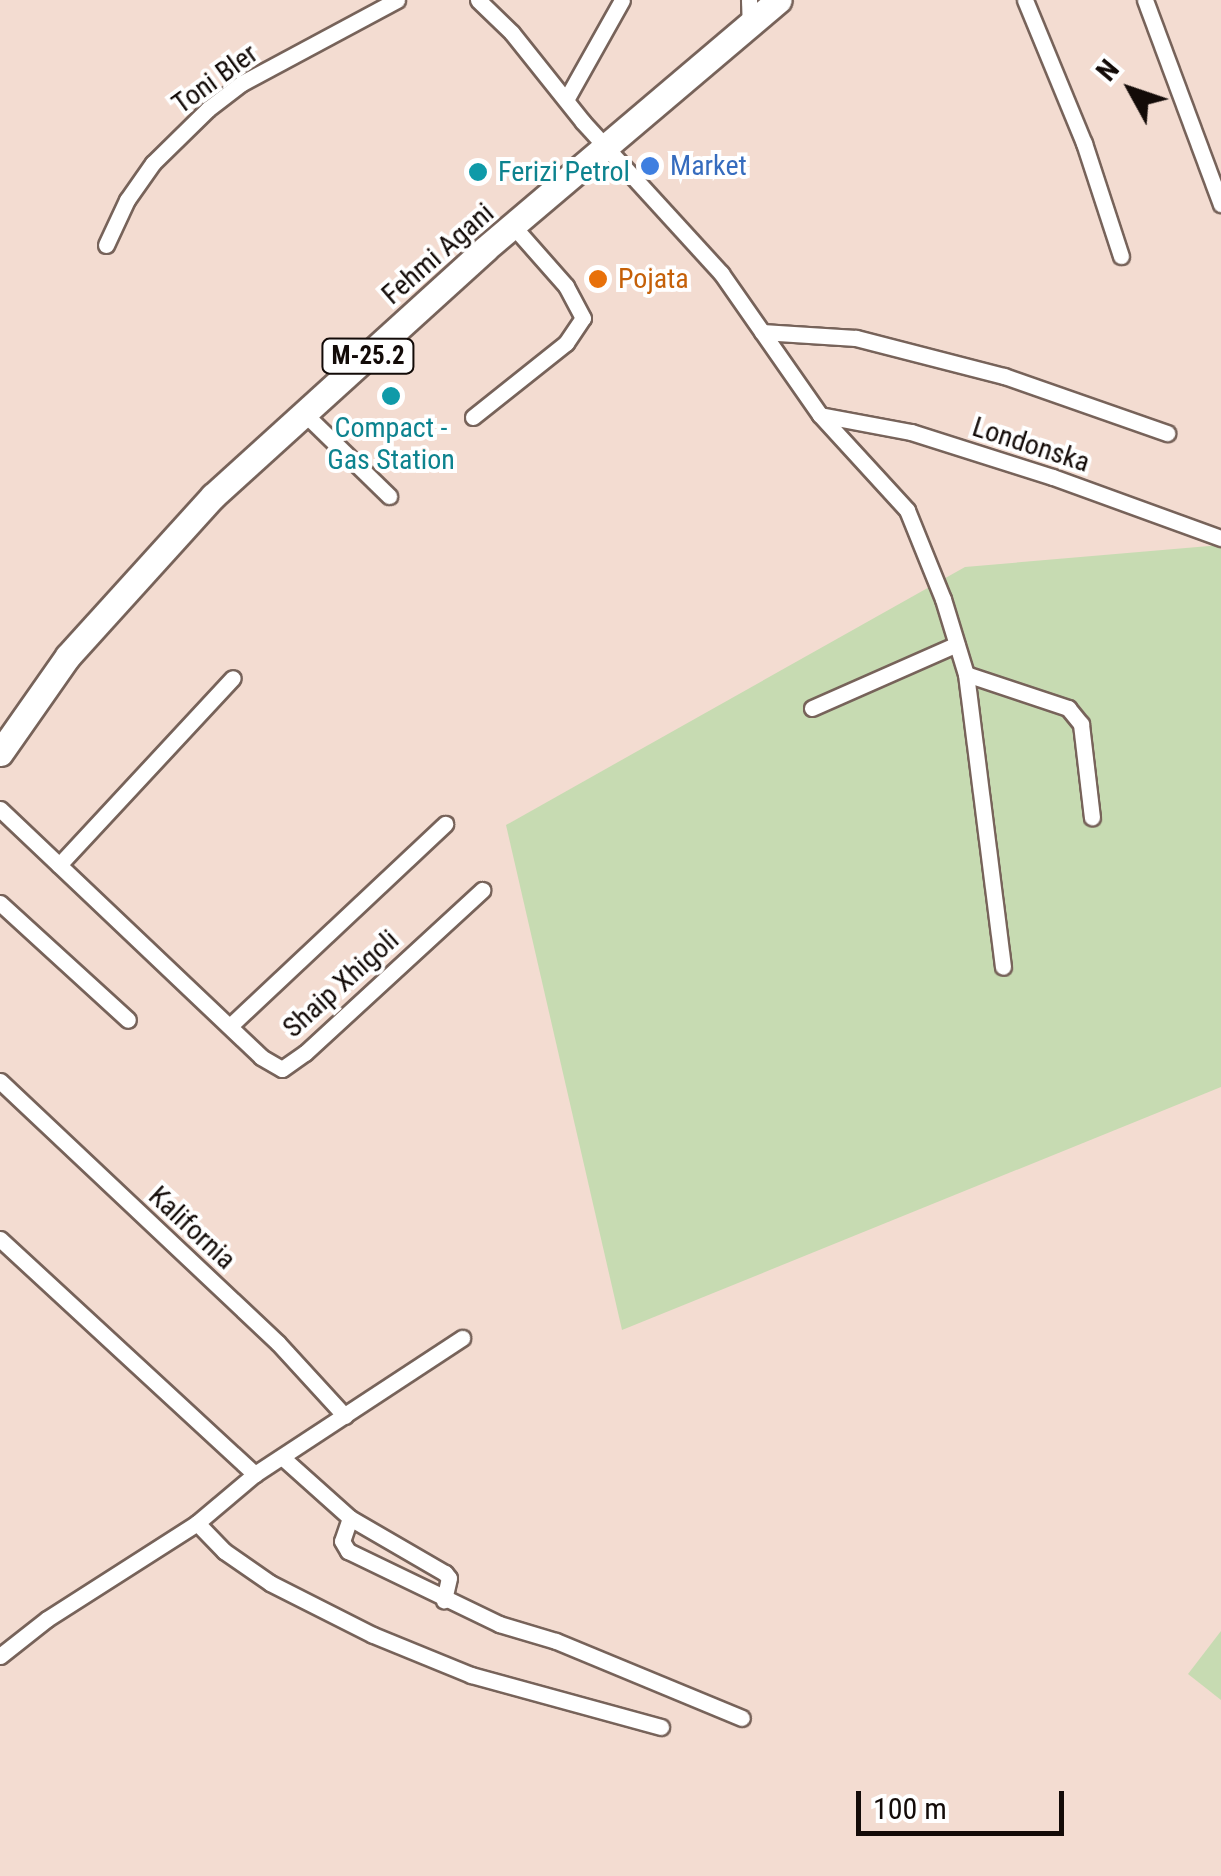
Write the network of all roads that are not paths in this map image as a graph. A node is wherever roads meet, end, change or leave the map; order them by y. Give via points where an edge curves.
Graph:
1 (396, 0) edge
2 (478, 0) edge
3 (622, 0) edge
4 (779, 0) edge
5 (1026, 0) edge
6 (1145, 0) edge
7 (750, 12) edge
8 (567, 98) junction
9 (607, 149) junction
10 (1221, 204) edge
11 (514, 227) junction
12 (106, 245) dead end
13 (1120, 256) dead end
14 (762, 332) junction
15 (304, 413) junction
16 (820, 415) junction
17 (473, 417) dead end
18 (1167, 433) dead end
19 (389, 496) dead end
20 (1221, 538) edge
21 (957, 644) junction
22 (966, 674) junction
23 (233, 678) dead end
24 (812, 708) dead end
25 (0, 754) edge
26 (0, 809) edge
27 (1092, 817) dead end
28 (444, 824) dead end
29 (60, 865) junction
30 (482, 890) dead end
31 (0, 902) edge
32 (1004, 967) dead end
33 (128, 1020) dead end
34 (231, 1026) junction
35 (0, 1082) edge
36 (0, 1239) edge
37 (462, 1338) dead end
38 (345, 1416) junction
39 (284, 1458) junction
40 (254, 1474) junction
41 (350, 1518) junction
42 (197, 1523) junction
43 (444, 1600) junction
44 (0, 1656) edge
45 (742, 1718) dead end
46 (661, 1726) dead end

1 - 12 street, Toni Bler via 208,109 153,164
2 - 8 street
3 - 8 street
4 - 7 main road, Fehmi Agani / M-25.2
5 - 13 street via 1084,143
6 - 10 street
7 - 9 main road, Fehmi Agani / M-25.2
8 - 9 street
9 - 11 main road, Fehmi Agani / M-25.2
9 - 14 street via 721,273
11 - 15 main road, Fehmi Agani / M-25.2
11 - 17 street via 566,286 583,318 566,343
14 - 16 street
14 - 18 street via 873,342 1004,376
15 - 19 street
15 - 25 main road, Fehmi Agani / M-25.2 via 118,596
16 - 20 street, Londonska via 911,432
16 - 21 street via 907,510
21 - 22 street
21 - 24 street
22 - 27 street via 1068,708 1081,724
22 - 32 street
23 - 29 street
26 - 29 street, Shaip Xhigoli
28 - 34 street, Shaip Xhigoli
29 - 34 street, Shaip Xhigoli
30 - 34 street, Shaip Xhigoli via 282,1068
31 - 33 street
35 - 38 street, Kalifornia via 278,1343
36 - 40 street
37 - 38 street
38 - 39 street
39 - 40 street
39 - 41 street
40 - 42 street
41 - 43 street via 445,1573
41 - 43 street via 342,1541 348,1552
42 - 44 street
42 - 46 street via 270,1583 374,1636 470,1675
43 - 45 street

